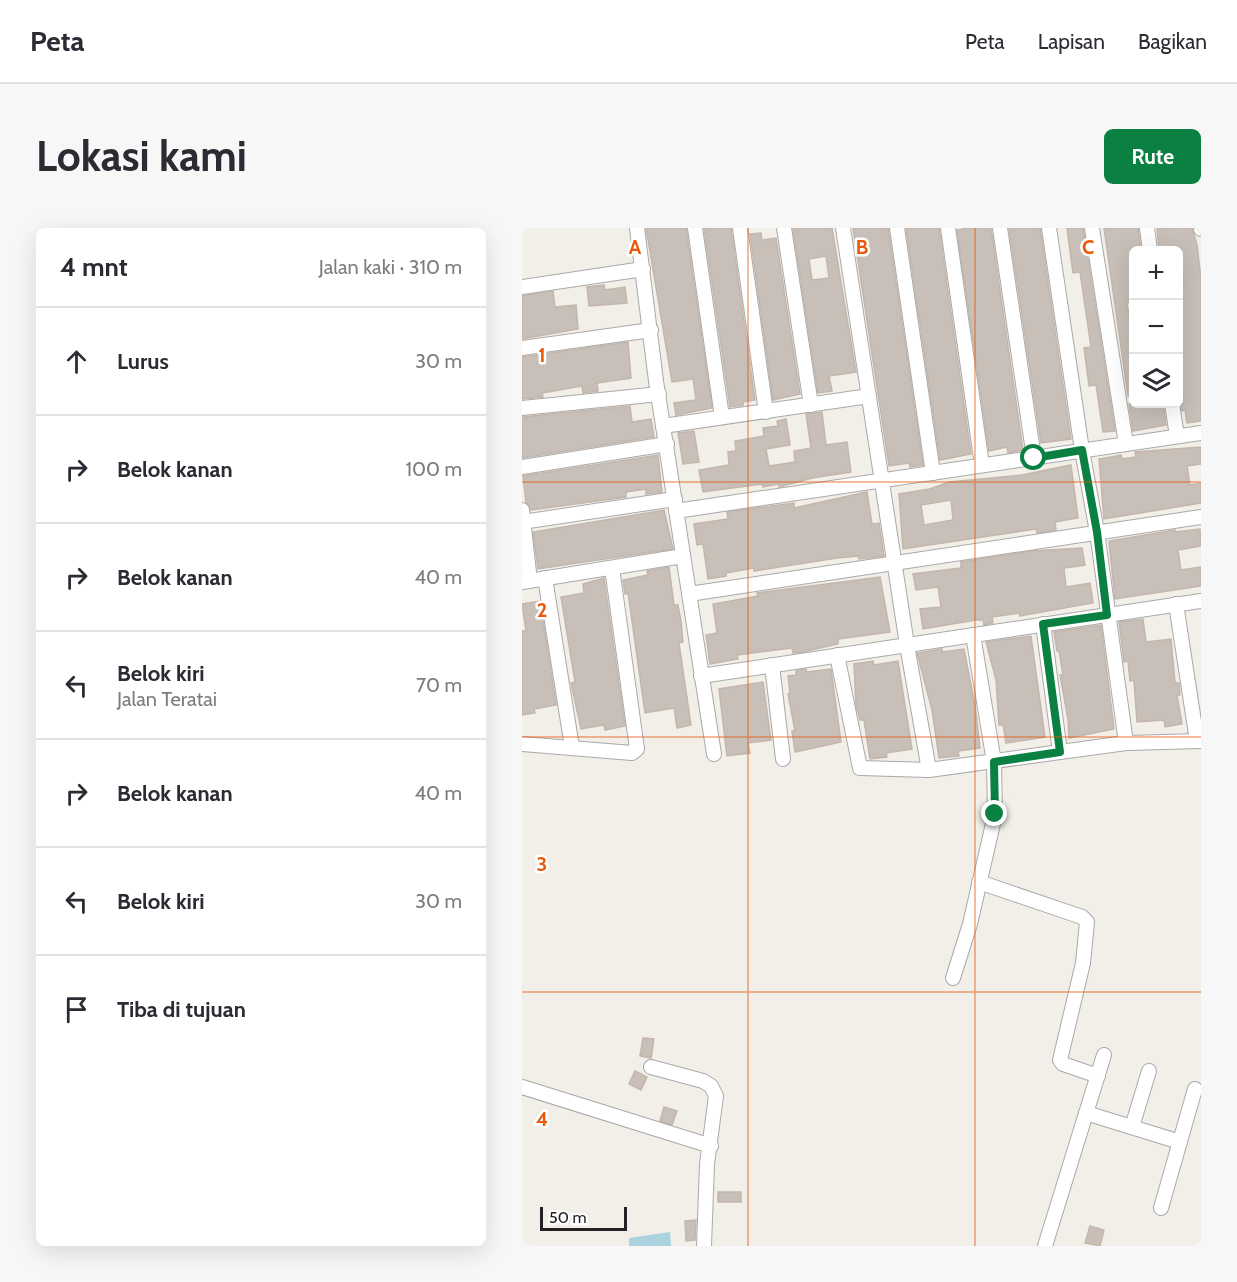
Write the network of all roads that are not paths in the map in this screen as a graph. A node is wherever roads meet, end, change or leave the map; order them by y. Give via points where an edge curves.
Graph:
1 (637, 228) edge
2 (695, 228) edge
3 (740, 228) edge
4 (784, 228) edge
5 (843, 228) edge
6 (897, 228) edge
7 (948, 228) edge
8 (1000, 228) edge
9 (1049, 228) edge
10 (1092, 228) edge
11 (1147, 228) edge
12 (1149, 246) edge
13 (643, 269) junction
14 (522, 287) edge
15 (651, 330) junction
16 (522, 348) edge
17 (659, 394) junction
18 (868, 396) junction
19 (812, 405) junction
20 (522, 408) edge
21 (1173, 408) edge
22 (766, 412) junction
23 (722, 417) junction
24 (663, 426) junction
25 (1201, 433) edge
26 (1177, 436) junction
27 (667, 444) junction
28 (1126, 444) junction
29 (1082, 450) junction
30 (1034, 458) junction
31 (982, 465) junction
32 (522, 467) edge
33 (933, 473) junction
34 (881, 480) junction
35 (676, 505) junction
36 (1201, 517) edge
37 (523, 518) edge
38 (1097, 532) junction
39 (683, 556) junction
40 (894, 562) junction
41 (612, 568) junction
42 (545, 578) junction
43 (526, 582) edge
44 (689, 594) junction
45 (1201, 601) edge
46 (1176, 604) junction
47 (1107, 615) junction
48 (1043, 624) junction
49 (973, 635) junction
50 (907, 645) junction
51 (837, 656) junction
52 (772, 665) junction
53 (701, 676) junction
54 (1199, 741) edge
55 (1126, 743) junction
56 (522, 744) edge
57 (572, 747) junction
58 (1060, 752) junction
59 (714, 754) dead end
60 (783, 759) dead end
61 (994, 762) junction
62 (929, 770) junction
63 (979, 882) junction
64 (953, 978) dead end
65 (1104, 1055) dead end
66 (651, 1067) dead end
67 (1149, 1071) dead end
68 (1098, 1076) junction
69 (522, 1087) edge
70 (1195, 1089) dead end
71 (1086, 1113) junction
72 (1132, 1127) junction
73 (1180, 1142) junction
74 (711, 1146) junction
75 (1161, 1208) dead end
76 (704, 1246) edge
77 (1045, 1246) edge

1 - 13 street
2 - 23 street
3 - 22 street
4 - 19 street
5 - 18 street
6 - 33 street
7 - 31 street
8 - 30 street
9 - 29 street
10 - 28 street
11 - 12 street
13 - 14 street
13 - 15 street
15 - 16 street
15 - 17 street
17 - 20 street
17 - 24 street
18 - 19 street
18 - 34 street
19 - 22 street
21 - 26 street
22 - 23 street
23 - 24 street
24 - 27 street
25 - 26 street
26 - 28 street
27 - 32 street
27 - 35 street
28 - 29 street
29 - 30 street
29 - 38 street
30 - 31 street
31 - 33 street
33 - 34 street
34 - 35 street
34 - 40 street
35 - 37 street
35 - 39 street
36 - 38 street
37 - 43 street
38 - 40 street
38 - 47 street
39 - 41 street
39 - 44 street
40 - 44 street
40 - 50 street
41 - 42 street
41 - 57 street via 637,749 632,753
42 - 43 street
42 - 57 street
44 - 53 street
45 - 46 street
46 - 47 street
46 - 54 street
47 - 48 street
47 - 55 street
48 - 49 street
48 - 58 street
49 - 50 street
49 - 61 street
50 - 51 street
50 - 62 street
51 - 52 street
51 - 62 street via 860,768
52 - 53 street
52 - 60 street
53 - 59 street
54 - 55 street
55 - 58 street
56 - 57 street
58 - 61 street
61 - 62 street
61 - 63 street via 995,814
63 - 64 street
63 - 68 street via 1088,922 1083,963 1060,1060
65 - 68 street
66 - 74 street via 711,1086 716,1096
67 - 72 street
68 - 71 street
69 - 74 street
70 - 73 street
71 - 72 street
71 - 77 street
72 - 73 street
73 - 75 street
74 - 76 street

